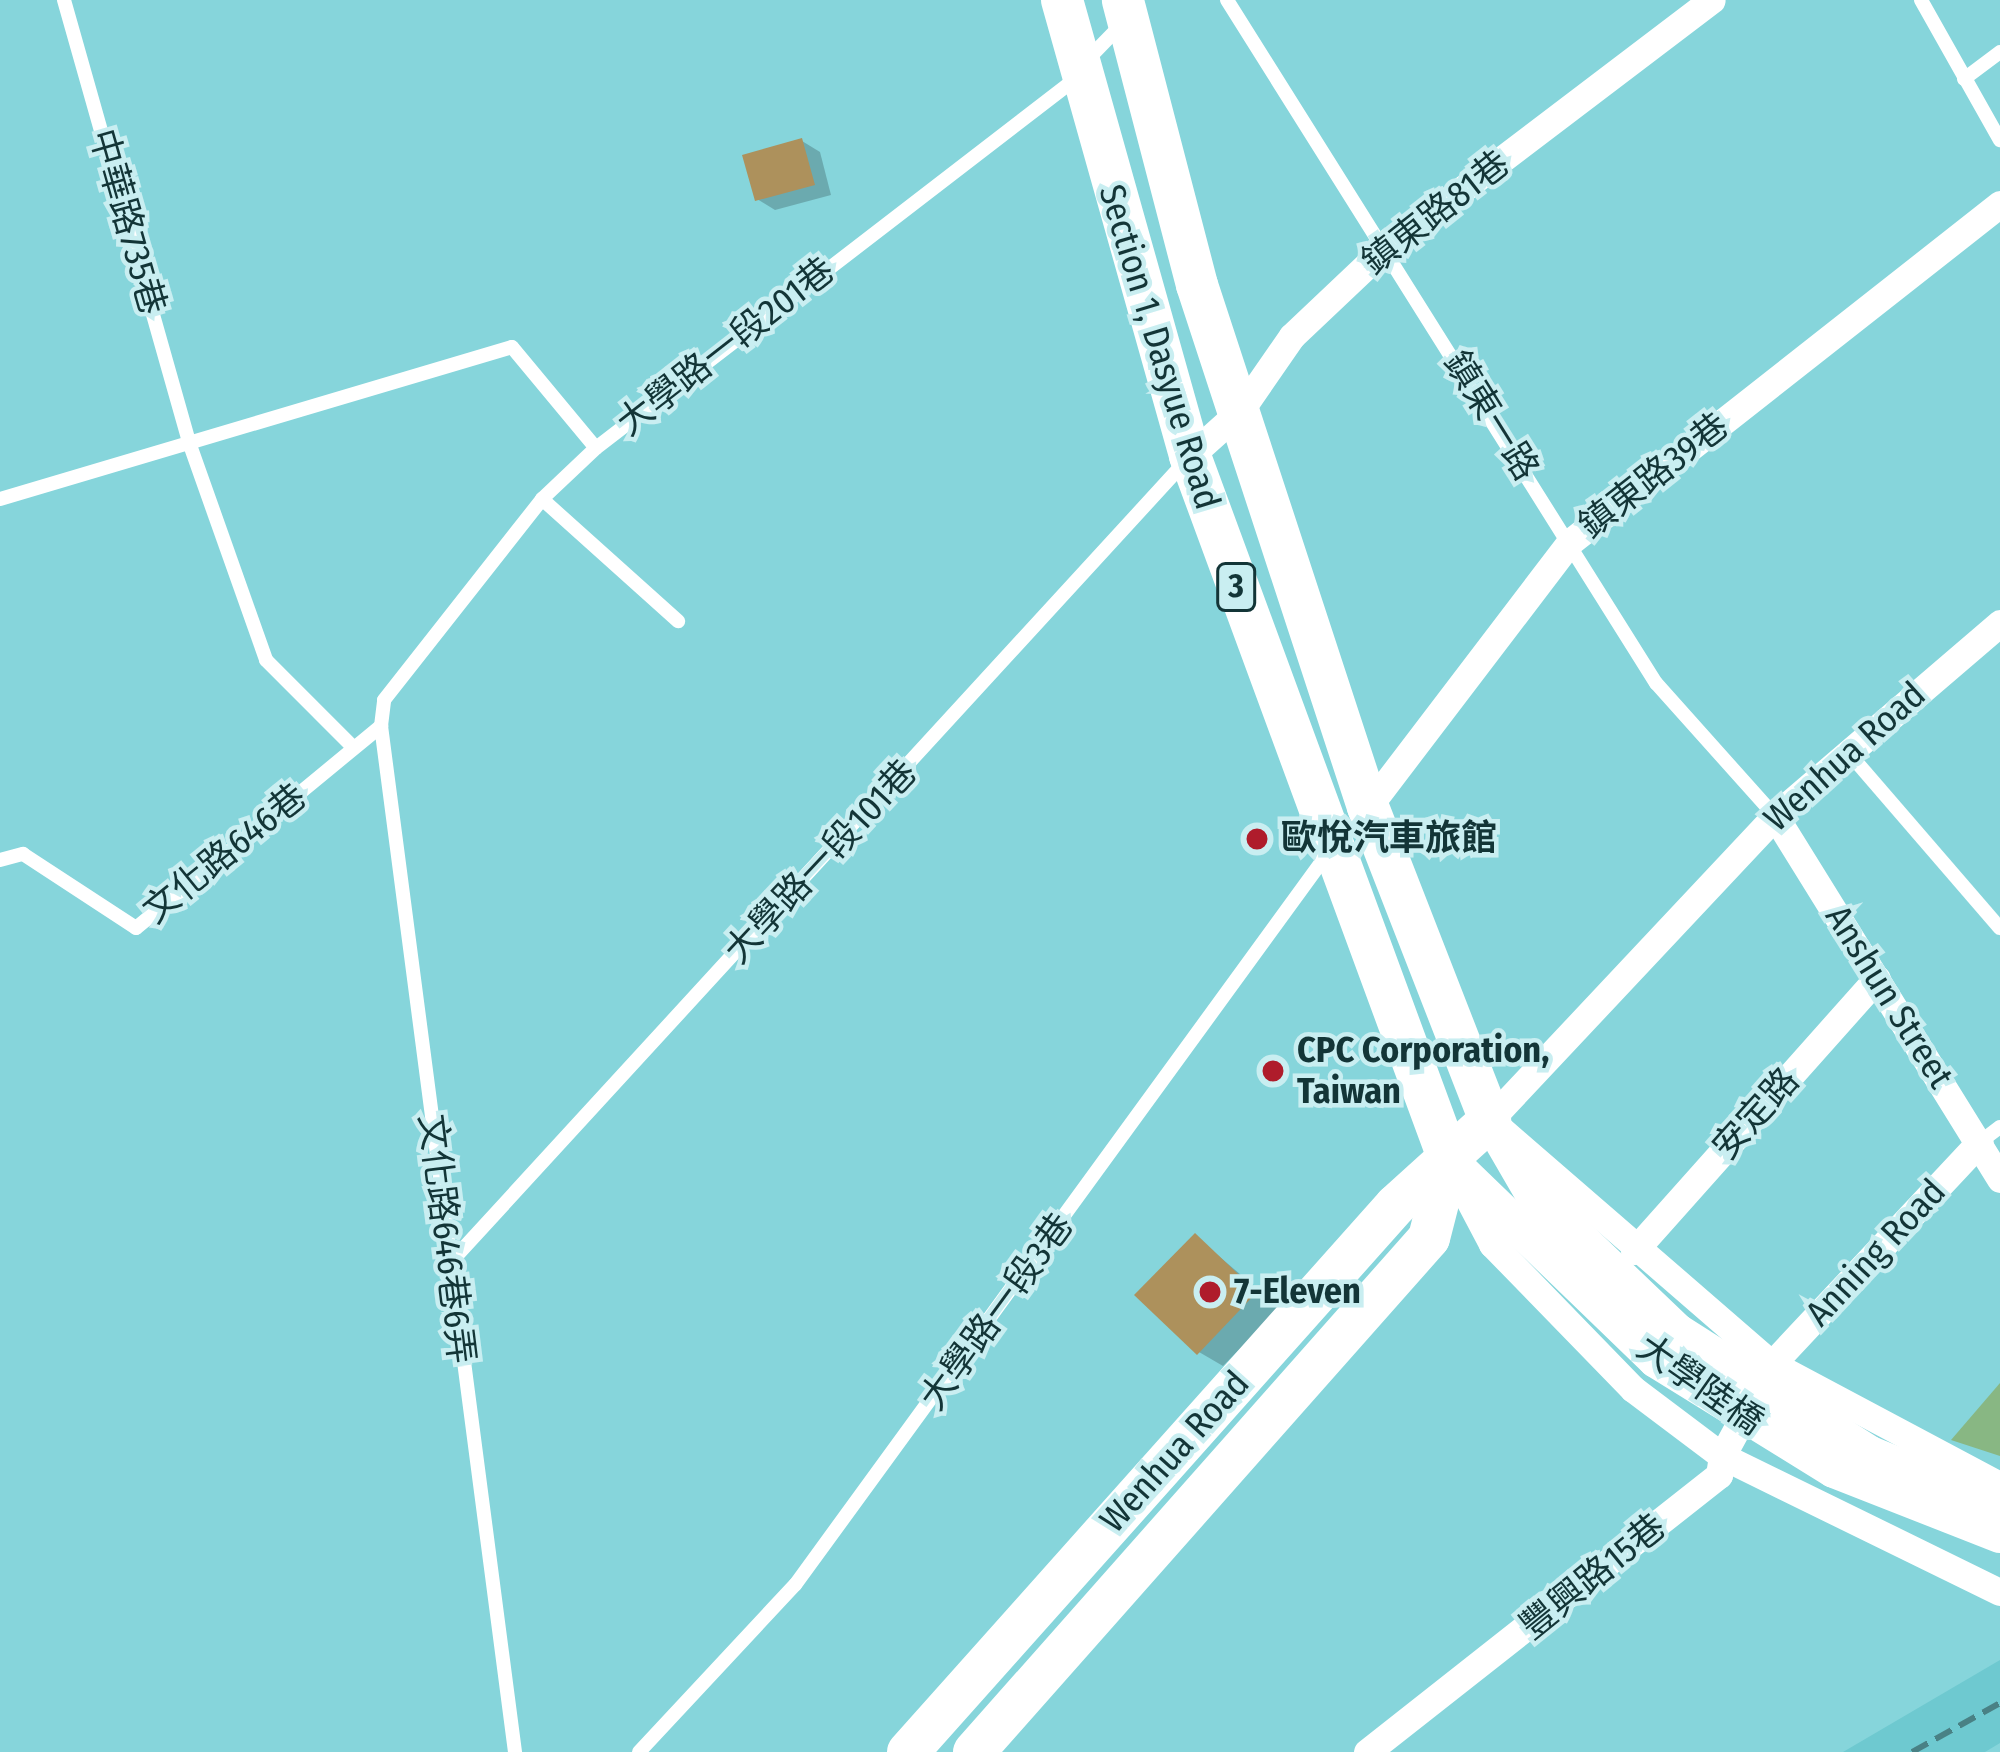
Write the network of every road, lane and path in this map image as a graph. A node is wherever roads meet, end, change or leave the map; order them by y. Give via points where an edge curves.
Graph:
1 (64, 0) edge
2 (1062, 0) edge
3 (1227, 0) edge
4 (1712, 0) edge
5 (1921, 0) edge
6 (1125, 10) edge
7 (2000, 52) edge
8 (1079, 76) junction
9 (1964, 79) junction
10 (2000, 140) edge
11 (2000, 204) edge
12 (1385, 248) junction
13 (1240, 411) junction
14 (190, 445) junction
15 (596, 448) junction
16 (1190, 456) junction
17 (542, 499) junction
18 (0, 500) edge
19 (1570, 542) junction
20 (678, 621) dead end
21 (2000, 623) edge
22 (381, 726) junction
23 (354, 748) junction
24 (1846, 751) junction
25 (1368, 807) junction
26 (1775, 816) junction
27 (1330, 851) junction
28 (0, 860) edge
29 (2000, 928) edge
30 (1877, 978) junction
31 (1490, 1120) junction
32 (1990, 1135) edge
33 (1449, 1160) junction
34 (2000, 1179) edge
35 (1523, 1207) junction
36 (1634, 1251) junction
37 (449, 1264) junction
38 (1772, 1364) junction
39 (1722, 1456) junction
40 (2000, 1485) edge
41 (2000, 1507) edge
42 (2000, 1535) edge
43 (2000, 1592) edge
44 (515, 1752) edge
45 (639, 1752) edge
46 (908, 1752) edge
47 (974, 1752) edge
48 (1367, 1752) edge

1 - 14 lane, 中華路735巷
2 - 8 main road, Section 1, Dasyue Road / 3
3 - 12 lane, 鎮東一路
4 - 12 street, 鎮東路81巷
5 - 9 lane
6 - 8 lane, 大學路一段201巷
6 - 13 main road, Section 1, Dasyue Road / 3
7 - 9 lane
8 - 15 lane, 大學路一段201巷
8 - 16 main road, Section 1, Dasyue Road / 3
9 - 10 lane
11 - 19 street, 鎮東路39巷
12 - 13 street, 鎮東路81巷 via 1292,336
12 - 19 lane, 鎮東一路
13 - 16 street, 鎮東路81巷
13 - 25 main road, Section 1, Dasyue Road / 3
14 - 15 lane via 512,347
14 - 18 lane
14 - 23 lane, 中華路735巷 via 266,660
15 - 17 lane, 大學路一段201巷
16 - 27 main road, Section 1, Dasyue Road / 3
16 - 37 lane, 大學路一段101巷
17 - 20 lane
17 - 22 lane, 大學路一段201巷 via 384,700
19 - 25 street, 鎮東路39巷
19 - 26 lane, 鎮東一路 via 1656,683
21 - 24 street, Wenhua Road
22 - 23 lane, 文化路646巷
22 - 37 lane, 文化路646巷6弄
23 - 28 lane, 文化路646巷 via 136,928 23,854
24 - 26 street, Wenhua Road
24 - 29 lane
25 - 31 main road, Section 1, Dasyue Road / 3
26 - 30 street, Anshun Street
26 - 31 street, Wenhua Road
27 - 33 main road, Section 1, Dasyue Road / 3
27 - 45 lane, 大學路一段3巷 via 796,1585
30 - 32 street, Anshun Street
30 - 36 street, 安定路
31 - 33 main road, Wenhua Road
31 - 35 street, 大學陸橋
31 - 36 street via 1553,1169
32 - 34 street, Anshun Street
32 - 38 street, Anning Road
33 - 35 street, 大學陸橋
33 - 39 street via 1492,1244 1564,1324
33 - 46 main road, Wenhua Road via 1396,1205
33 - 47 main road, Wenhua Road via 1429,1238
35 - 41 street, 大學陸橋 via 1786,1407 1870,1454
35 - 42 street, 大學陸橋 via 1656,1360 1758,1427 1915,1507
36 - 38 street
37 - 44 lane, 文化路646巷6弄
38 - 39 street, 豐興路15巷
38 - 40 street
39 - 43 street
39 - 48 street, 豐興路15巷 via 1720,1475

